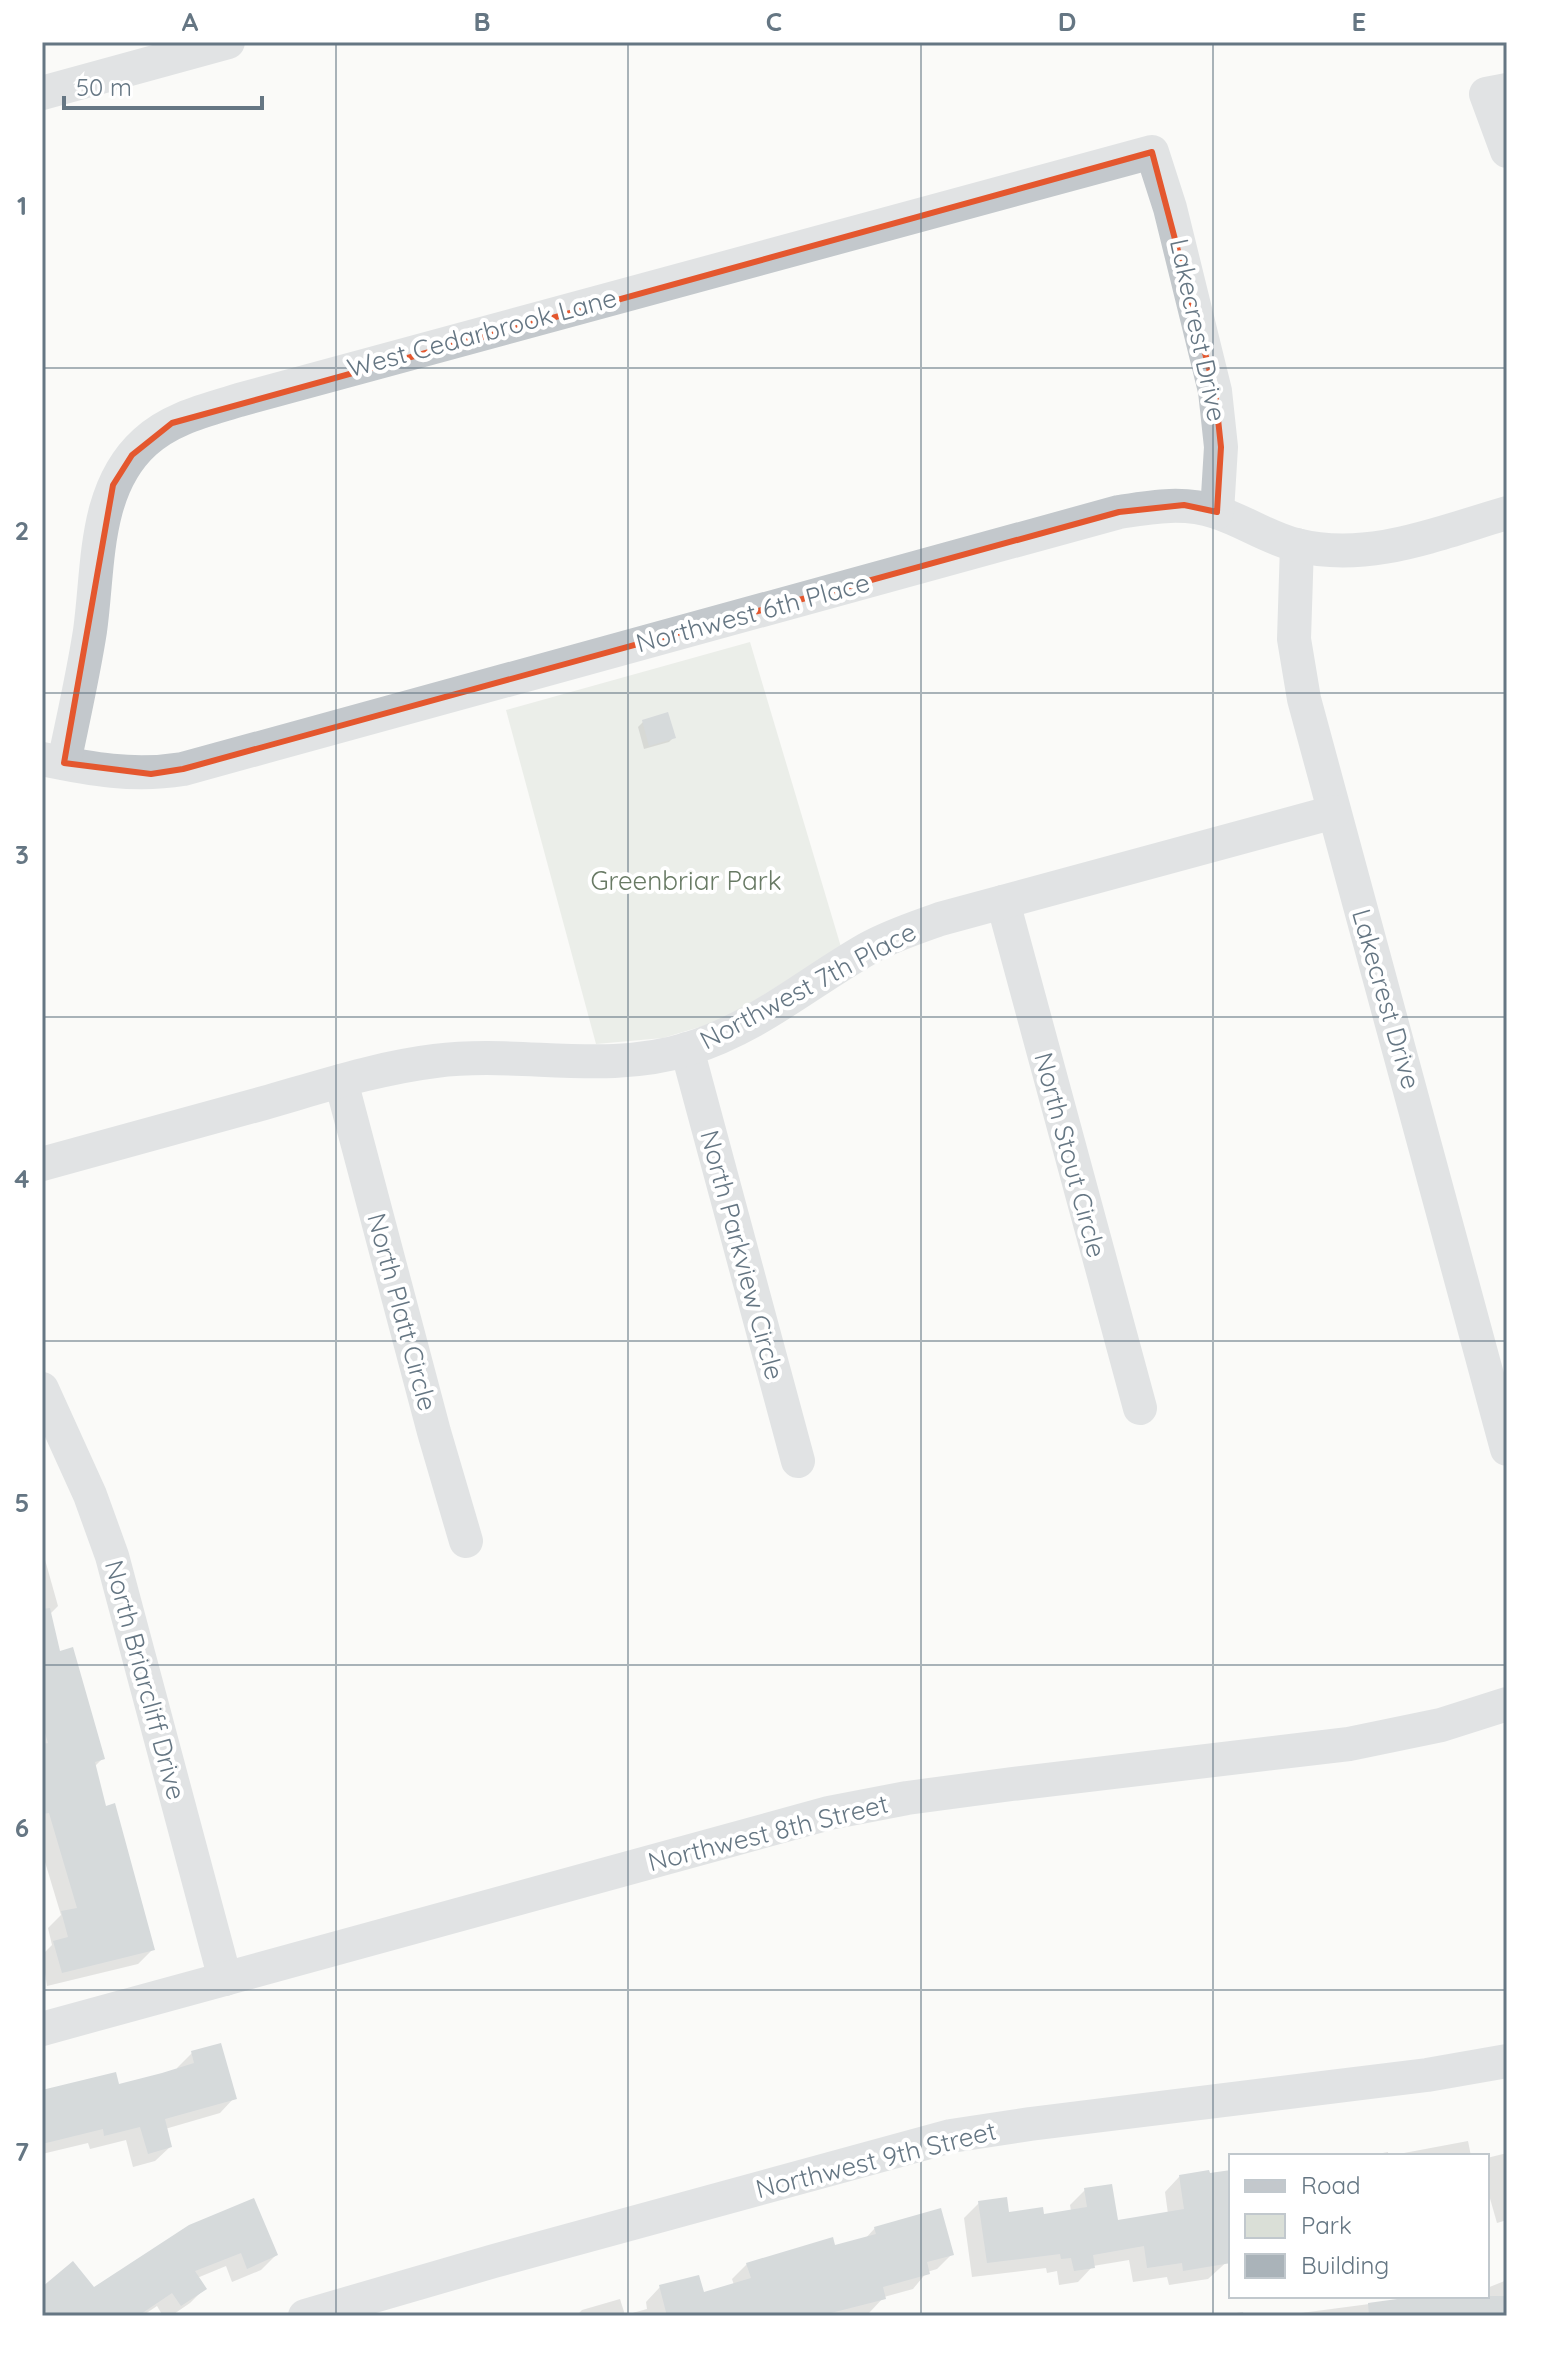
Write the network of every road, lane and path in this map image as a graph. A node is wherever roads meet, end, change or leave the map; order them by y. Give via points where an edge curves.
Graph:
1 (228, 42) edge
2 (126, 55) edge
3 (1496, 92) edge
4 (42, 93) edge
5 (1507, 151) edge
6 (1152, 152) joint
7 (1217, 512) junction
8 (1507, 513) edge
9 (1297, 545) junction
10 (53, 761) edge
11 (1334, 812) junction
12 (1003, 902) junction
13 (687, 1049) junction
14 (341, 1081) junction
15 (42, 1164) edge
16 (42, 1389) edge
17 (1140, 1408) dead end
18 (1507, 1449) edge
19 (798, 1461) dead end
20 (466, 1541) dead end
21 (1507, 1704) edge
22 (225, 1979) junction
23 (42, 2029) edge
24 (1507, 2061) edge
25 (305, 2316) edge

1 - 2 street
2 - 4 street
3 - 5 street
6 - 7 street, Lakecrest Drive via 1215,391 1221,447
6 - 10 street, West Cedarbrook Lane via 254,396 172,423 146,440 113,485 102,526 82,681
7 - 9 street, Northwest 6th Place
7 - 10 street, Northwest 6th Place via 1184,505 1119,512 183,769 115,772
8 - 9 street, Northwest 6th Place via 1369,550
9 - 11 street, Lakecrest Drive via 1297,669
11 - 12 street, Northwest 7th Place
11 - 18 street, Lakecrest Drive
12 - 13 street, Northwest 7th Place via 897,934 752,1022
12 - 17 street, North Stout Circle
13 - 14 street, Northwest 7th Place via 581,1063 465,1057
13 - 19 street, North Parkview Circle
14 - 15 street, Northwest 7th Place
14 - 20 street, North Platt Circle
16 - 22 street, North Briarcliff Drive via 112,1556
21 - 22 street, Northwest 8th Street via 1441,1725 1349,1744 907,1798 829,1813
22 - 23 street, Northwest 8th Street
24 - 25 street, Northwest 9th Street via 951,2136

